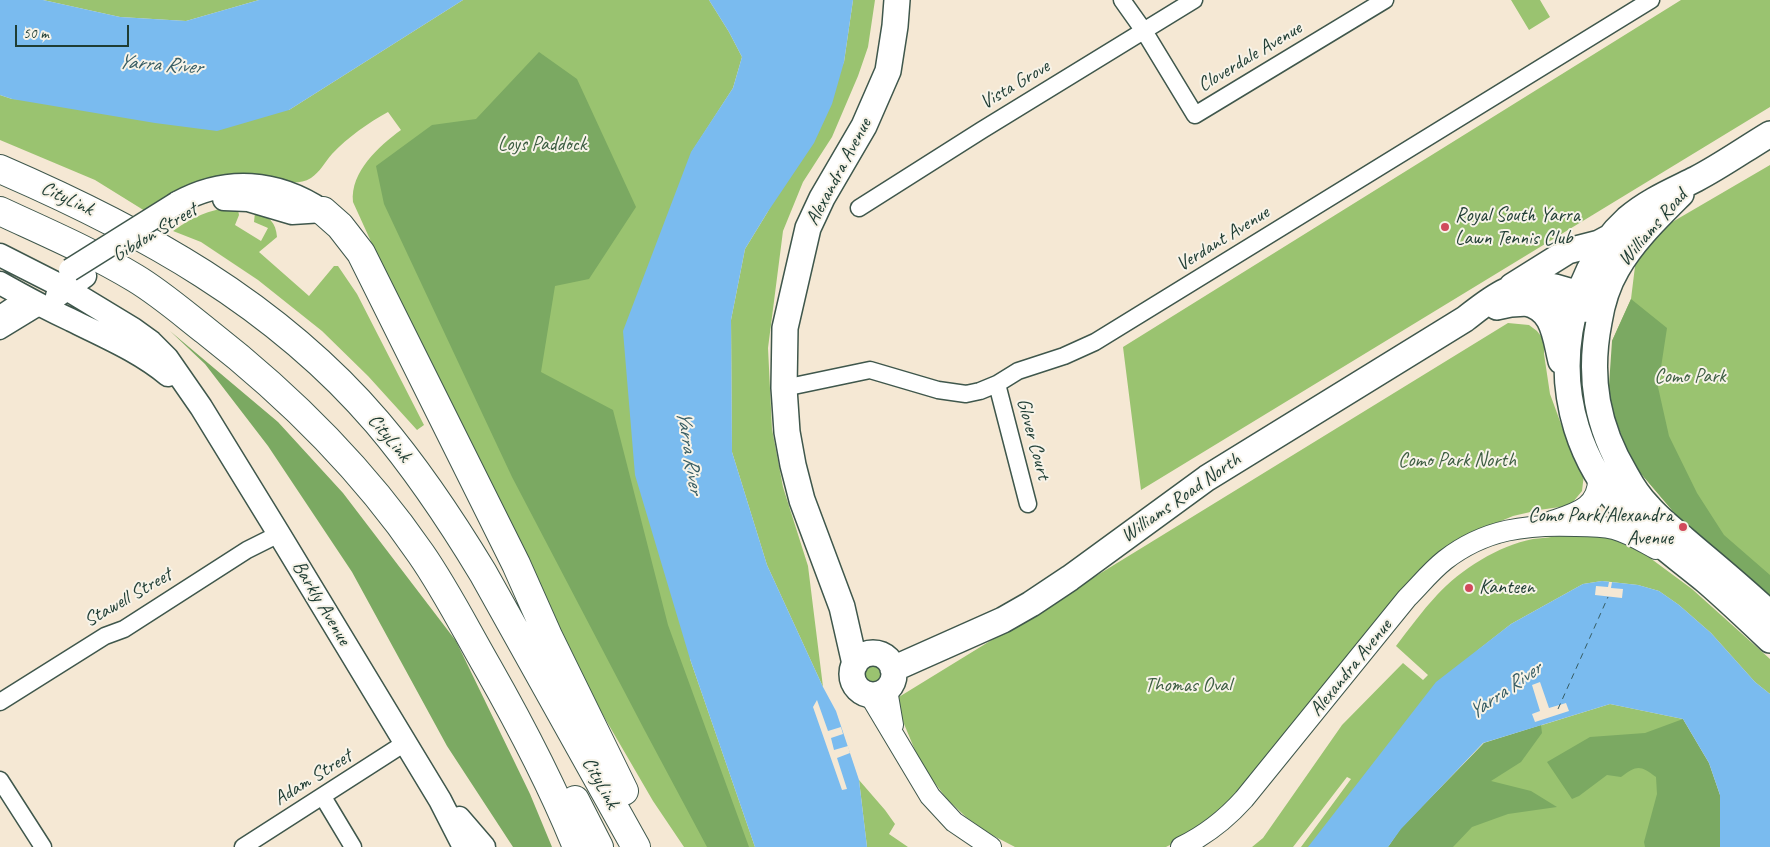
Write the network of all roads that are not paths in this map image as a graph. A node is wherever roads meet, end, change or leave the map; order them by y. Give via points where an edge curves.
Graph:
1 (897, 0) edge
2 (1122, 0) edge
3 (1194, 0) edge
4 (1384, 0) edge
5 (1651, 0) edge
6 (1144, 31) junction
7 (1770, 134) edge
8 (0, 169) edge
9 (1697, 178) junction
10 (271, 188) junction
11 (248, 192) junction
12 (859, 208) dead end
13 (279, 210) junction
14 (0, 211) edge
15 (323, 211) junction
16 (1612, 236) junction
17 (0, 255) edge
18 (68, 279) junction
19 (135, 279) junction
20 (0, 283) edge
21 (1494, 297) junction
22 (1576, 301) junction
23 (33, 302) junction
24 (1524, 302) junction
25 (1601, 308) junction
26 (0, 314) edge
27 (1465, 319) junction
28 (0, 331) edge
29 (997, 384) junction
30 (784, 388) junction
31 (1568, 393) junction
32 (201, 407) junction
33 (1598, 476) junction
34 (1028, 504) dead end
35 (1543, 524) junction
36 (279, 534) junction
37 (1684, 564) junction
38 (1770, 614) edge
39 (1770, 640) edge
40 (863, 659) junction
41 (883, 684) junction
42 (2, 697) edge
43 (405, 743) junction
44 (0, 780) edge
45 (323, 797) junction
46 (440, 800) junction
47 (43, 847) edge
48 (243, 847) edge
49 (353, 847) edge
50 (464, 847) edge
51 (484, 847) edge
52 (577, 847) edge
53 (599, 847) edge
54 (636, 847) edge
55 (650, 847) edge
56 (991, 847) edge
57 (1181, 847) edge

1 - 30 main road, Alexandra Avenue via 888,71 864,126 808,228 785,328
2 - 6 street
3 - 6 street, Vista Grove
4 - 6 street, Cloverdale Avenue via 1195,115
5 - 29 street, Verdant Avenue via 1095,342 1018,371
6 - 12 street, Vista Grove
7 - 9 main road, Williams Road
8 - 54 highway, CityLink via 62,196 198,270 258,311 352,395 416,471 463,540
9 - 16 main road, Williams Road via 1647,204
9 - 25 main road, Williams Road via 1625,257 1610,282
10 - 11 main road, Gibdon Street
10 - 13 main road
10 - 15 main road, Gibdon Street via 297,196
11 - 13 main road, Gibdon Street
11 - 18 main road, Gibdon Street via 233,199 184,207
13 - 15 main road, Gibdon Street via 296,213
14 - 19 highway, CityLink
15 - 55 highway via 352,240 370,272 512,557
16 - 21 main road via 1599,243 1568,250
16 - 22 main road, Williams Road via 1591,266
17 - 18 main road, Barkly Avenue
18 - 23 main road, Gibdon Street
18 - 32 main road, Barkly Avenue via 151,342
19 - 52 highway, CityLink via 190,318 268,382 358,472 392,514 448,598 516,718
19 - 53 highway via 221,323 257,351 336,425 380,475 409,511 473,611
20 - 23 main road, Barkly Avenue
21 - 22 main road, Williams Road North via 1523,285 1549,286
21 - 27 main road, Williams Road North
22 - 24 main road, Williams Road North
22 - 25 main road
22 - 31 main road, Alexandra Avenue via 1568,350
23 - 26 street, Gibdon Street
23 - 28 street, Gibdon Street
23 - 32 main road, Barkly Avenue via 149,360
24 - 27 main road, Williams Road North
24 - 31 main road via 1539,307 1551,323
25 - 38 main road via 1595,342 1594,380 1605,434 1618,462 1647,506
27 - 41 main road, Williams Road North via 1207,478 1031,604
29 - 30 street, Verdant Avenue via 966,394 954,393 870,370
29 - 34 street, Glover Court
30 - 40 main road, Alexandra Avenue via 787,432 802,500
31 - 33 main road, Alexandra Avenue via 1574,424
32 - 36 main road, Barkly Avenue
33 - 35 street, Alexandra Avenue via 1597,492 1586,506
33 - 37 main road, Alexandra Avenue via 1627,514
35 - 37 street, Alexandra Avenue via 1615,529
35 - 57 street, Alexandra Avenue via 1491,535 1433,570 1244,799 1214,828
36 - 42 street, Stawell Street via 248,550 124,629 105,636
36 - 43 main road, Barkly Avenue
37 - 39 main road, Alexandra Avenue via 1738,608
40 - 41 main road via 880,654 886,658
40 - 41 main road via 852,676 854,682 863,692
41 - 56 street via 896,741 930,796 954,822
43 - 45 street, Adam Street
43 - 46 main road, Barkly Avenue
44 - 47 street
45 - 48 street, Adam Street
45 - 49 street
46 - 50 main road, Barkly Avenue
46 - 51 main road, Barkly Avenue

